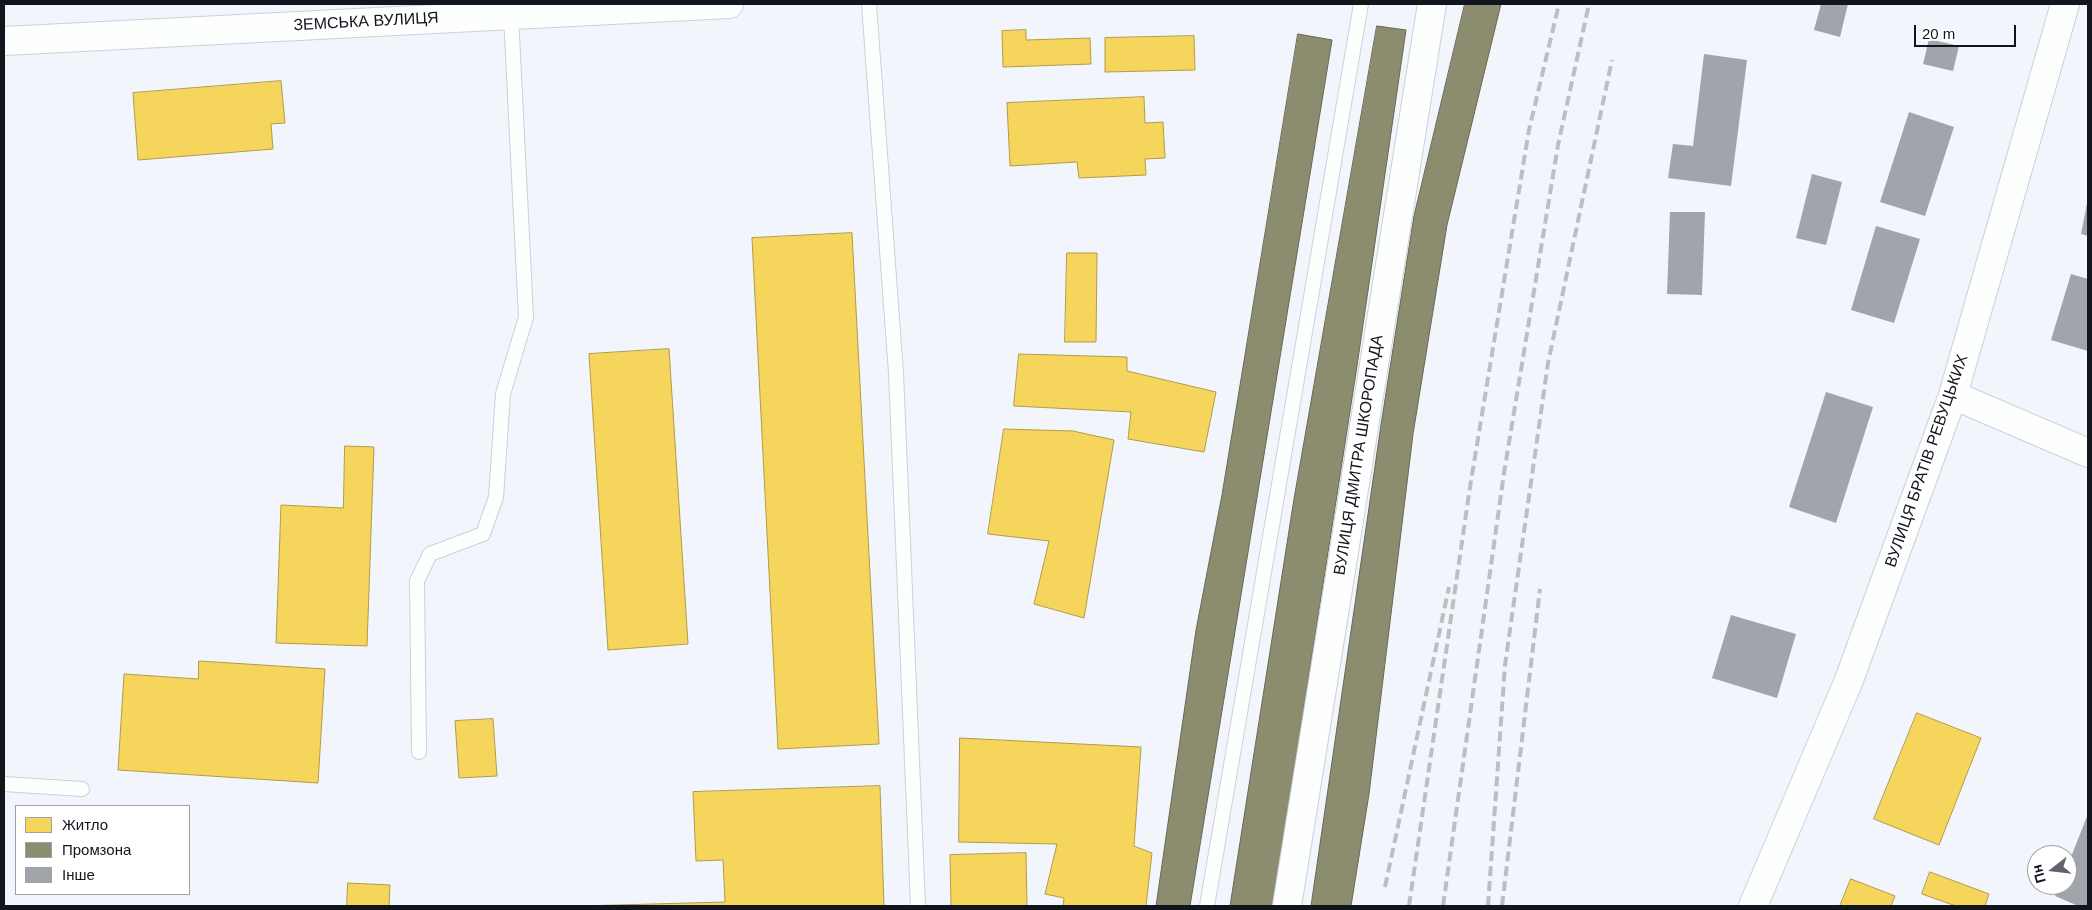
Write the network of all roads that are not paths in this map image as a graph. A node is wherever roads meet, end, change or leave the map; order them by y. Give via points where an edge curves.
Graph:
1 (729, 4) edge
2 (869, 4) edge
3 (1361, 4) edge
4 (1432, 4) edge
5 (2065, 4) edge
6 (572, 8) edge
7 (511, 15) junction
8 (4, 41) edge
9 (1954, 395) junction
10 (2088, 453) edge
11 (419, 752) dead end
12 (4, 784) edge
13 (82, 789) dead end
14 (918, 906) edge
15 (1207, 906) edge
16 (1287, 906) edge
17 (1753, 906) edge

1 - 6 street, ЗЕМСЬКА ВУЛИЦЯ
2 - 14 lane via 896,373
3 - 15 lane
4 - 16 street, ВУЛИЦЯ ДМИТРА ШКОРОПАДА
5 - 9 street, ВУЛИЦЯ БРАТІВ РЕВУЦЬКИХ
6 - 7 street, ЗЕМСЬКА ВУЛИЦЯ
7 - 8 street, ЗЕМСЬКА ВУЛИЦЯ
7 - 11 lane via 526,317 502,394 496,497 483,534 430,554 417,581
9 - 10 street
9 - 17 street, ВУЛИЦЯ БРАТІВ РЕВУЦЬКИХ via 1849,680
12 - 13 lane

